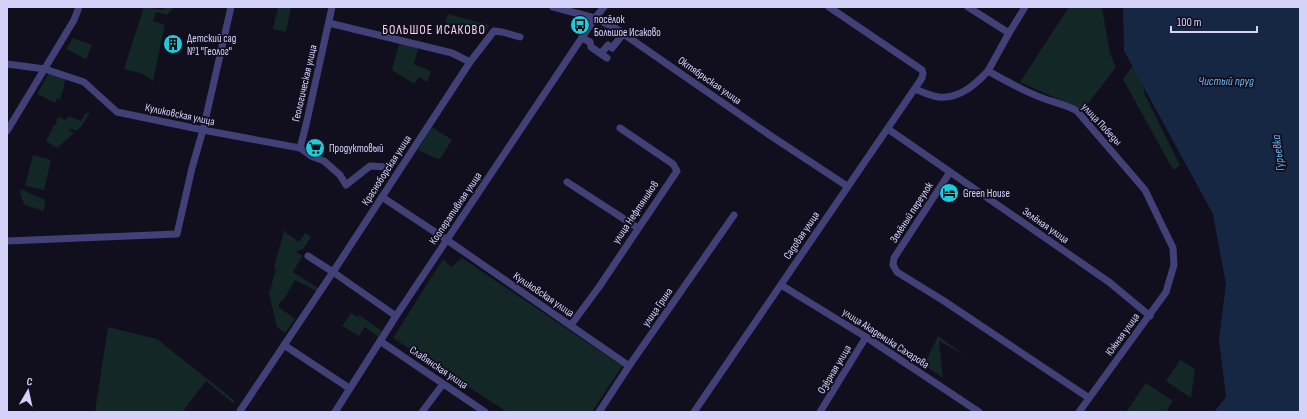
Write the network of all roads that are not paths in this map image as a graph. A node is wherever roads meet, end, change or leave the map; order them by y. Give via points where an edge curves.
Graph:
1 (79, 7) edge
2 (231, 7) edge
3 (332, 7) edge
4 (553, 7) edge
5 (604, 7) edge
6 (829, 7) edge
7 (968, 7) edge
8 (1025, 7) edge
9 (574, 9) edge
10 (595, 18) junction
11 (329, 23) junction
12 (1009, 33) junction
13 (623, 34) junction
14 (520, 38) dead end
15 (582, 38) junction
16 (600, 53) junction
17 (607, 58) dead end
18 (470, 62) junction
19 (7, 64) edge
20 (45, 69) junction
21 (988, 71) junction
22 (915, 89) junction
23 (620, 128) dead end
24 (888, 129) junction
25 (203, 130) junction
26 (7, 131) edge
27 (300, 148) junction
28 (393, 161) dead end
29 (950, 172) junction
30 (567, 182) dead end
31 (847, 186) junction
32 (382, 197) junction
33 (734, 215) dead end
34 (638, 228) junction
35 (447, 240) junction
36 (7, 241) edge
37 (308, 256) dead end
38 (1174, 265) joint
39 (333, 272) junction
40 (781, 285) junction
41 (396, 316) junction
42 (1150, 316) junction
43 (571, 325) junction
44 (866, 338) junction
45 (380, 340) junction
46 (284, 345) junction
47 (629, 366) junction
48 (443, 384) junction
49 (349, 388) junction
50 (1089, 398) junction
51 (821, 410) edge
52 (241, 412) edge
53 (335, 412) edge
54 (422, 412) edge
55 (485, 412) edge
56 (599, 412) edge
57 (694, 412) edge
58 (830, 412) edge
59 (979, 412) edge
60 (1079, 412) edge

1 - 20 street
2 - 25 street
3 - 11 street, Геологическая улица
4 - 9 street, Октябрьская улица
5 - 10 street, Кооперативная улица
6 - 22 street, Садовая улица via 922,70 922,78
7 - 12 street
8 - 12 street
9 - 10 street, Октябрьская улица
10 - 13 street, Октябрьская улица
10 - 15 street, Кооперативная улица
11 - 18 street via 452,53
11 - 27 street, Геологическая улица
12 - 21 street
13 - 16 street via 612,48 608,45
13 - 31 street, Октябрьская улица
14 - 18 street, Красноборская улица via 494,31
15 - 16 street via 590,42 591,47
15 - 35 street, Кооперативная улица
16 - 17 street
18 - 32 street, Красноборская улица
19 - 20 street, Куликовская улица
20 - 25 street, Куликовская улица via 84,82 117,112
20 - 26 street
21 - 22 street via 977,84 949,97 938,97
21 - 38 street, улица Победы via 1025,91 1077,111 1145,190 1173,248
22 - 24 street, Садовая улица
23 - 34 street, улица Нефтяников via 673,164 677,171
24 - 29 street, Зелёная улица
24 - 31 street, Садовая улица
25 - 27 street, Куликовская улица
25 - 36 street via 177,234
27 - 28 street, Куликовская улица via 324,161 340,175 346,185 370,166 387,167
29 - 42 street, Зелёная улица via 1109,282
29 - 50 street, Зелёный переулок via 894,258 893,265 897,272
30 - 34 street
31 - 40 street, Садовая улица
32 - 35 street, Куликовская улица
32 - 39 street, Красноборская улица
33 - 47 street, улица Грина
34 - 43 street, улица Нефтяников
35 - 41 street, Кооперативная улица
35 - 43 street, Куликовская улица
37 - 39 street
38 - 42 street, Южная улица via 1166,292
39 - 41 street
39 - 46 street, Красноборская улица
40 - 44 street, улица Академика Сахарова
40 - 57 street, Садовая улица
41 - 45 street, Кооперативная улица
42 - 50 street, Южная улица
43 - 47 street, Куликовская улица
44 - 51 street, Озёрная улица
44 - 59 street, улица Академика Сахарова
45 - 48 street, Славянская улица
45 - 49 street, Кооперативная улица
46 - 49 street
46 - 52 street, Красноборская улица
47 - 56 street, улица Грина
48 - 54 street
48 - 55 street, Славянская улица
49 - 53 street, Кооперативная улица
50 - 60 street, Южная улица
51 - 58 street

